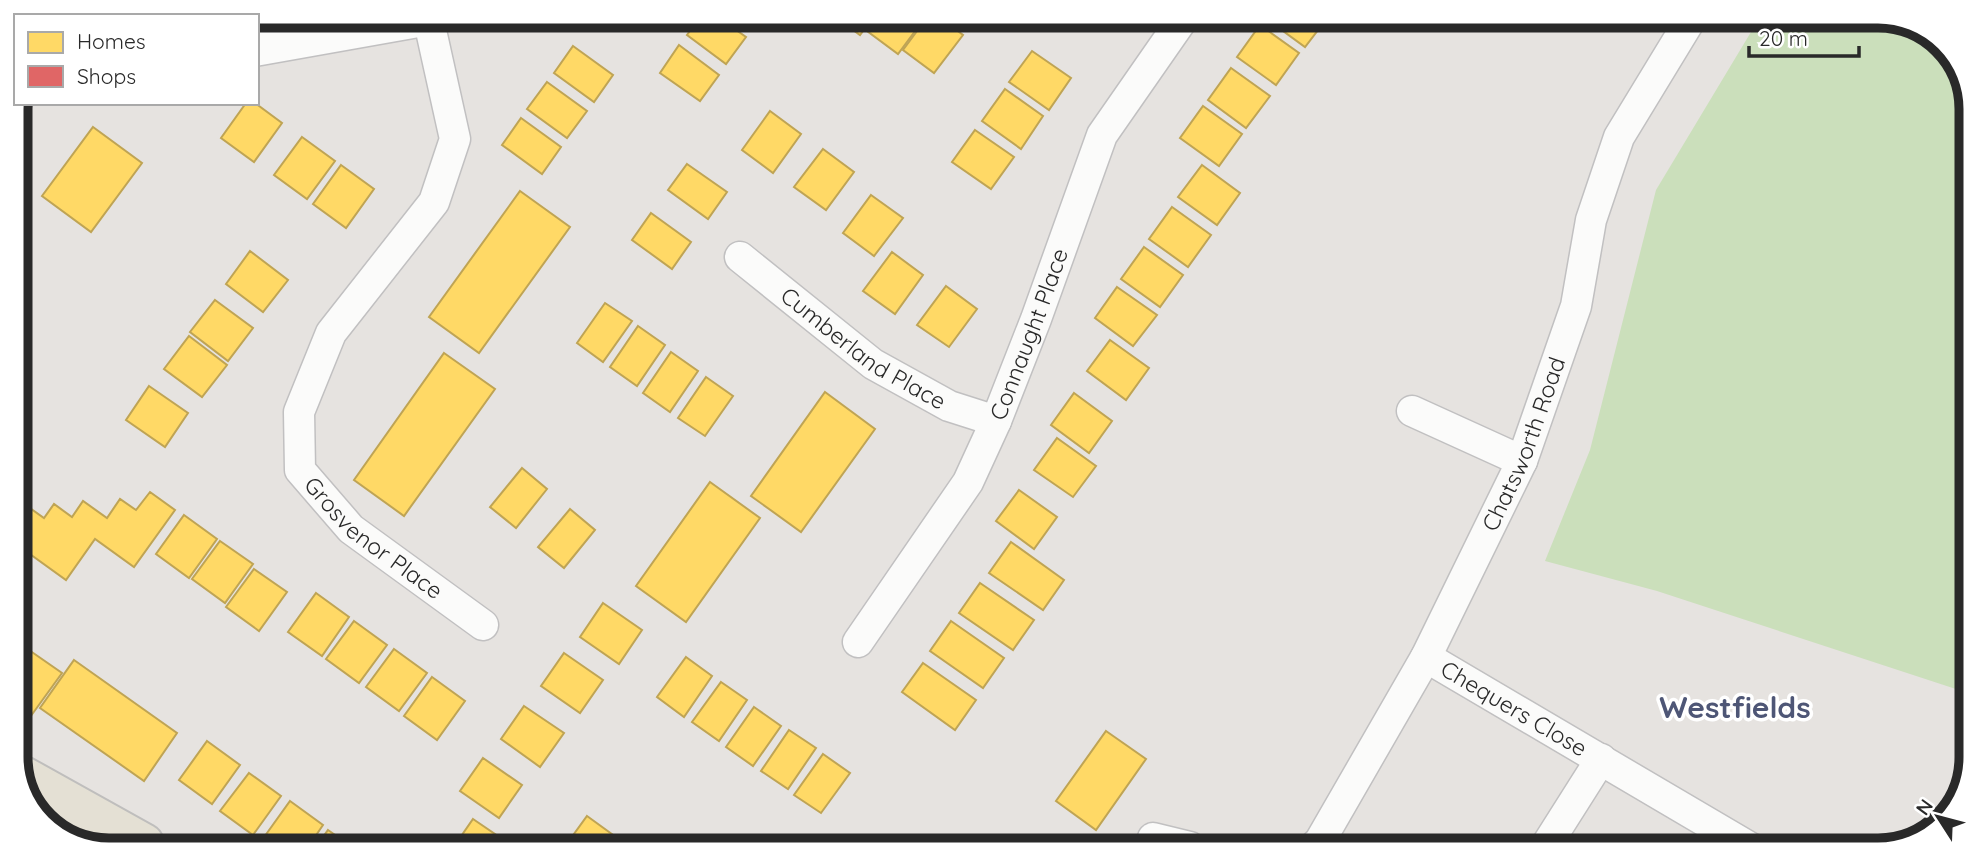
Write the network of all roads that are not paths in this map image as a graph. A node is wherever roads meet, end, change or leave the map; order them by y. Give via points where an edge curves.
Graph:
1 (365, 28) edge
2 (430, 28) edge
3 (1176, 28) edge
4 (1685, 28) edge
5 (259, 47) edge
6 (740, 257) dead end
7 (1412, 411) dead end
8 (996, 421) junction
9 (1522, 461) junction
10 (482, 625) dead end
11 (858, 642) dead end
12 (1426, 657) junction
13 (1601, 758) junction
14 (31, 780) edge
15 (135, 838) edge
16 (1322, 838) edge
17 (1551, 838) edge
18 (1734, 838) edge

1 - 5 street
2 - 10 street, Grosvenor Place via 455,139 434,202 331,333 299,412 300,470 351,529
3 - 8 street, Connaught Place via 1102,135
4 - 9 street, Chatsworth Road via 1619,137 1591,220 1576,306
6 - 8 street, Cumberland Place via 873,364 949,406
7 - 9 street
8 - 11 street, Connaught Place via 968,482
9 - 12 street, Chatsworth Road
12 - 13 street, Chequers Close
12 - 16 street, Chatsworth Road
13 - 17 street, Chequers Close
13 - 18 street, Chequers Close
14 - 15 main road

